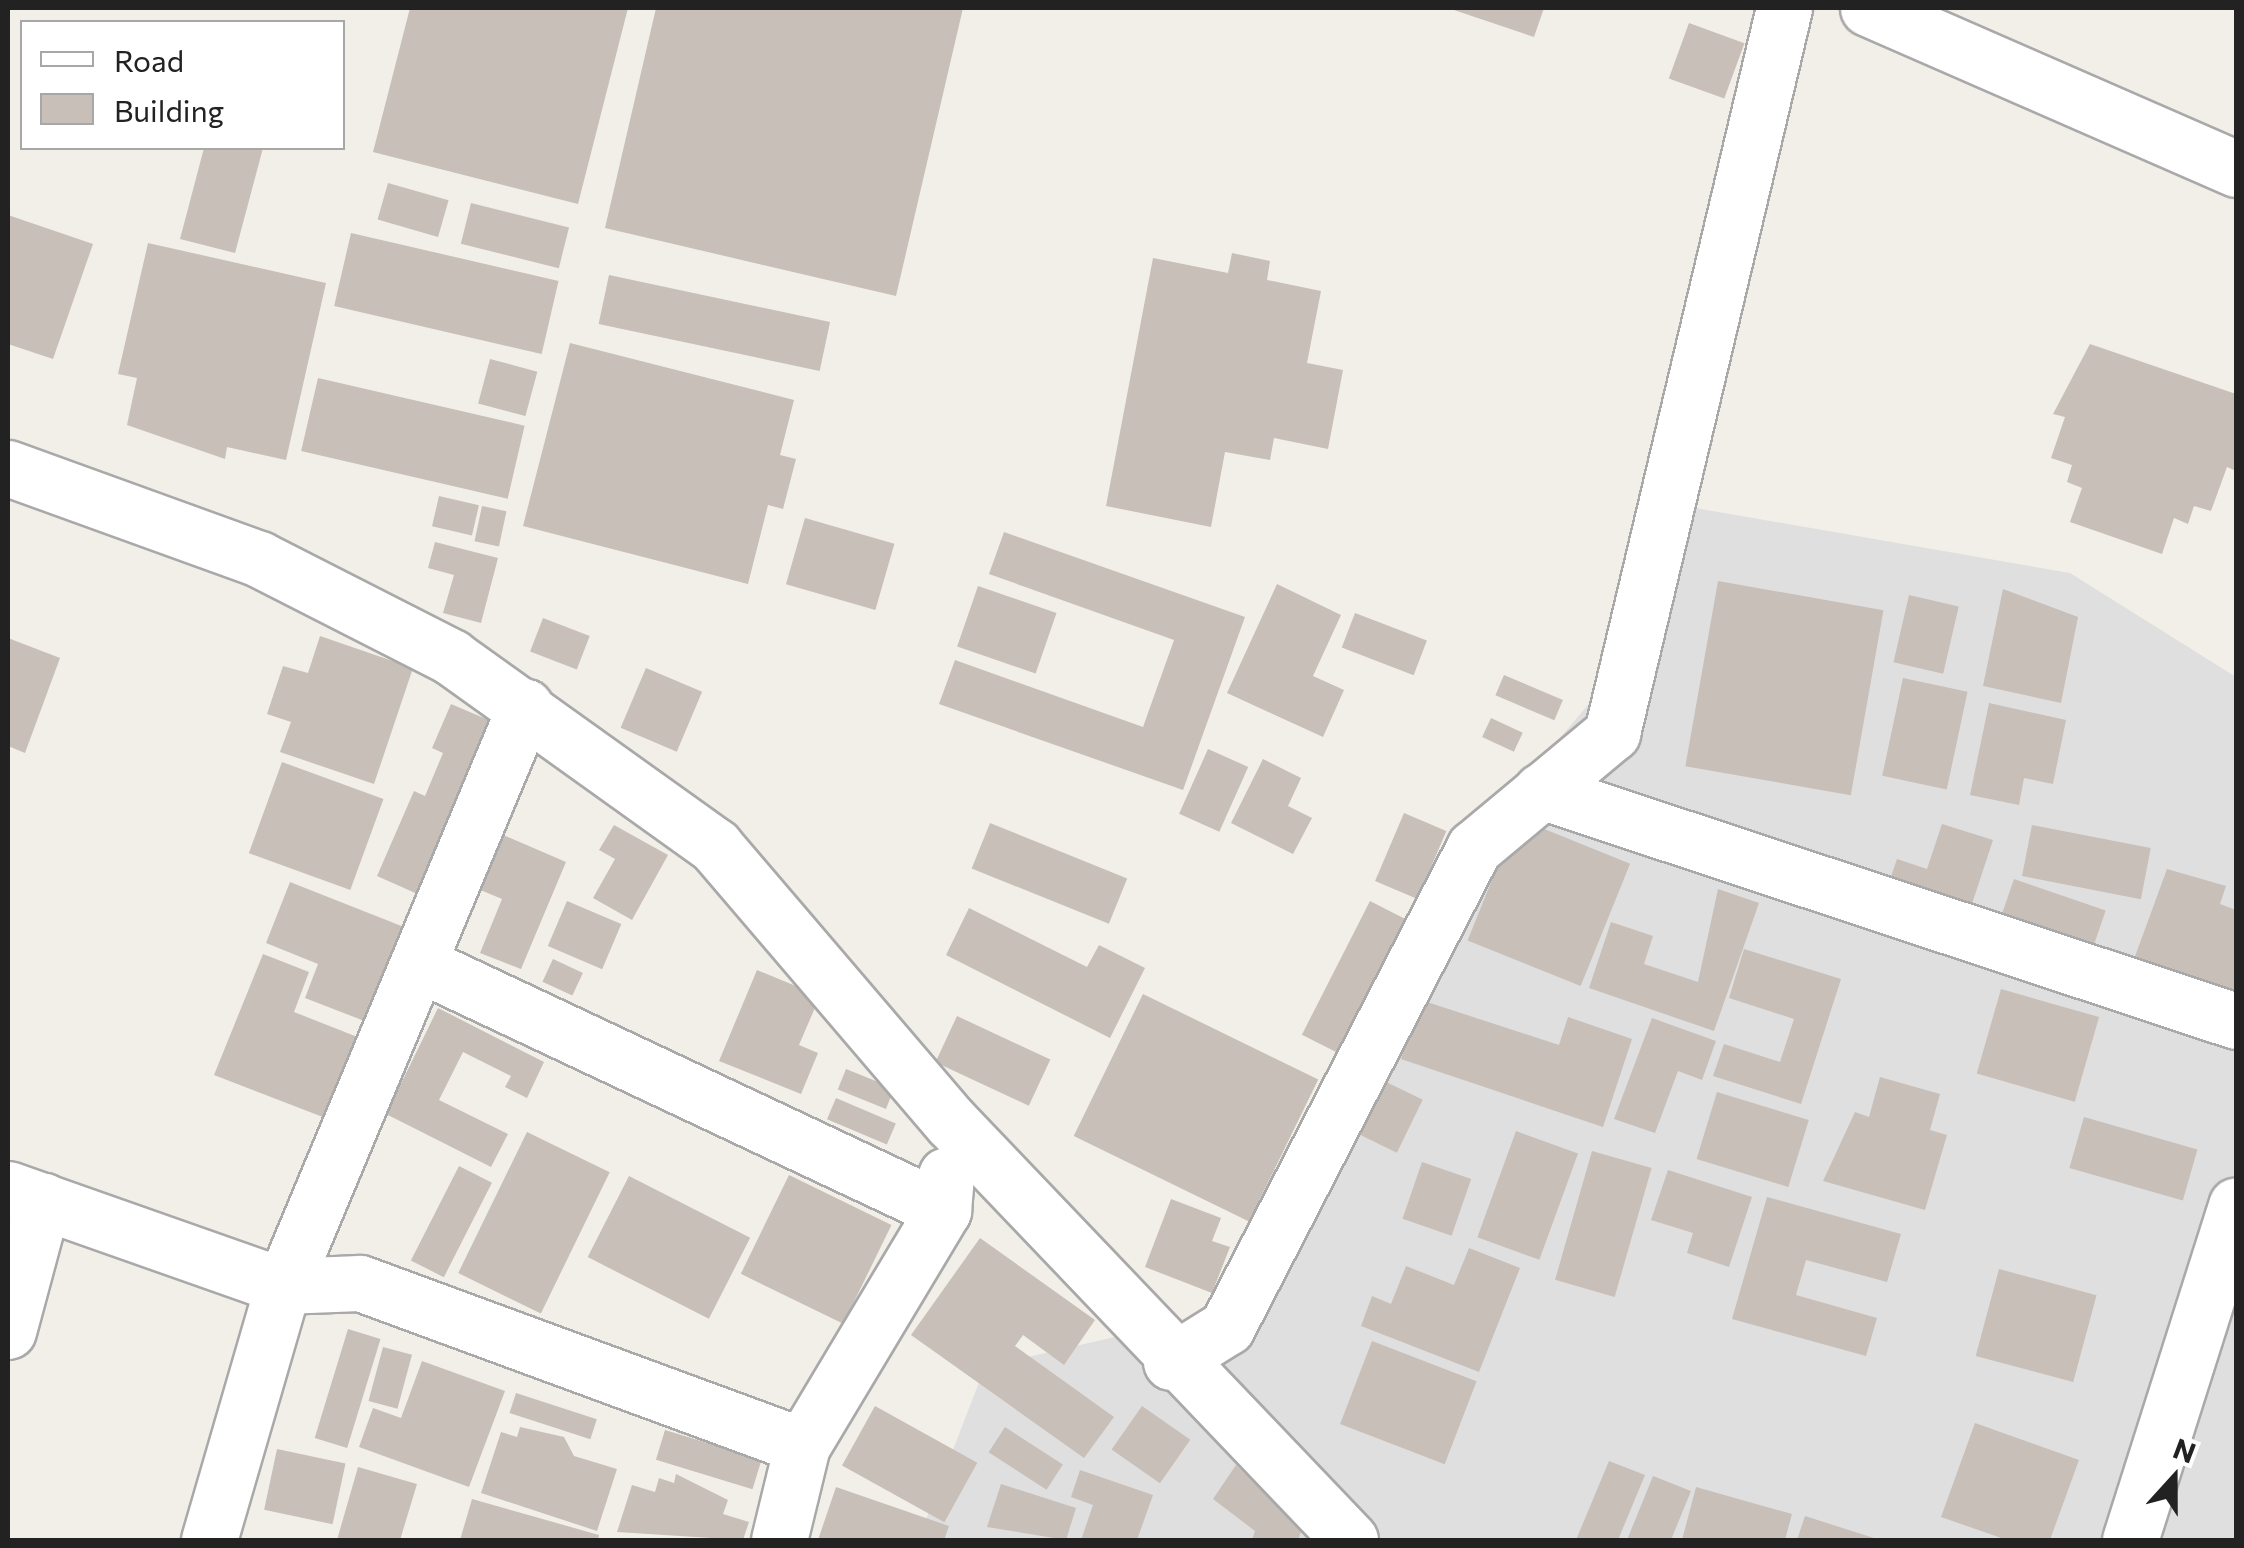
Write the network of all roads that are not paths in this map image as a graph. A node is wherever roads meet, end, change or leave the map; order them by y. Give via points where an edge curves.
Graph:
1 (1784, 8) edge
2 (1868, 8) edge
3 (2236, 168) edge
4 (8, 468) edge
5 (525, 707) junction
6 (1542, 791) junction
7 (422, 965) junction
8 (2236, 1021) edge
9 (951, 1122) junction
10 (25, 1195) edge
11 (2236, 1205) edge
12 (943, 1210) junction
13 (284, 1286) junction
14 (8, 1331) edge
15 (1171, 1362) junction
16 (802, 1446) junction
17 (1333, 1533) edge
18 (209, 1540) edge
19 (779, 1540) edge
20 (2130, 1540) edge

1 - 6 street via 1612,733
2 - 3 street
4 - 5 street via 259,558 451,658
5 - 7 street
5 - 9 street via 715,846
6 - 8 street
6 - 15 street via 1474,848 1227,1326
7 - 12 street
7 - 13 street
9 - 12 street
9 - 15 street
10 - 13 street
10 - 14 street
11 - 20 street
12 - 16 street
13 - 16 street via 360,1282
13 - 18 street
15 - 17 street
16 - 19 street

